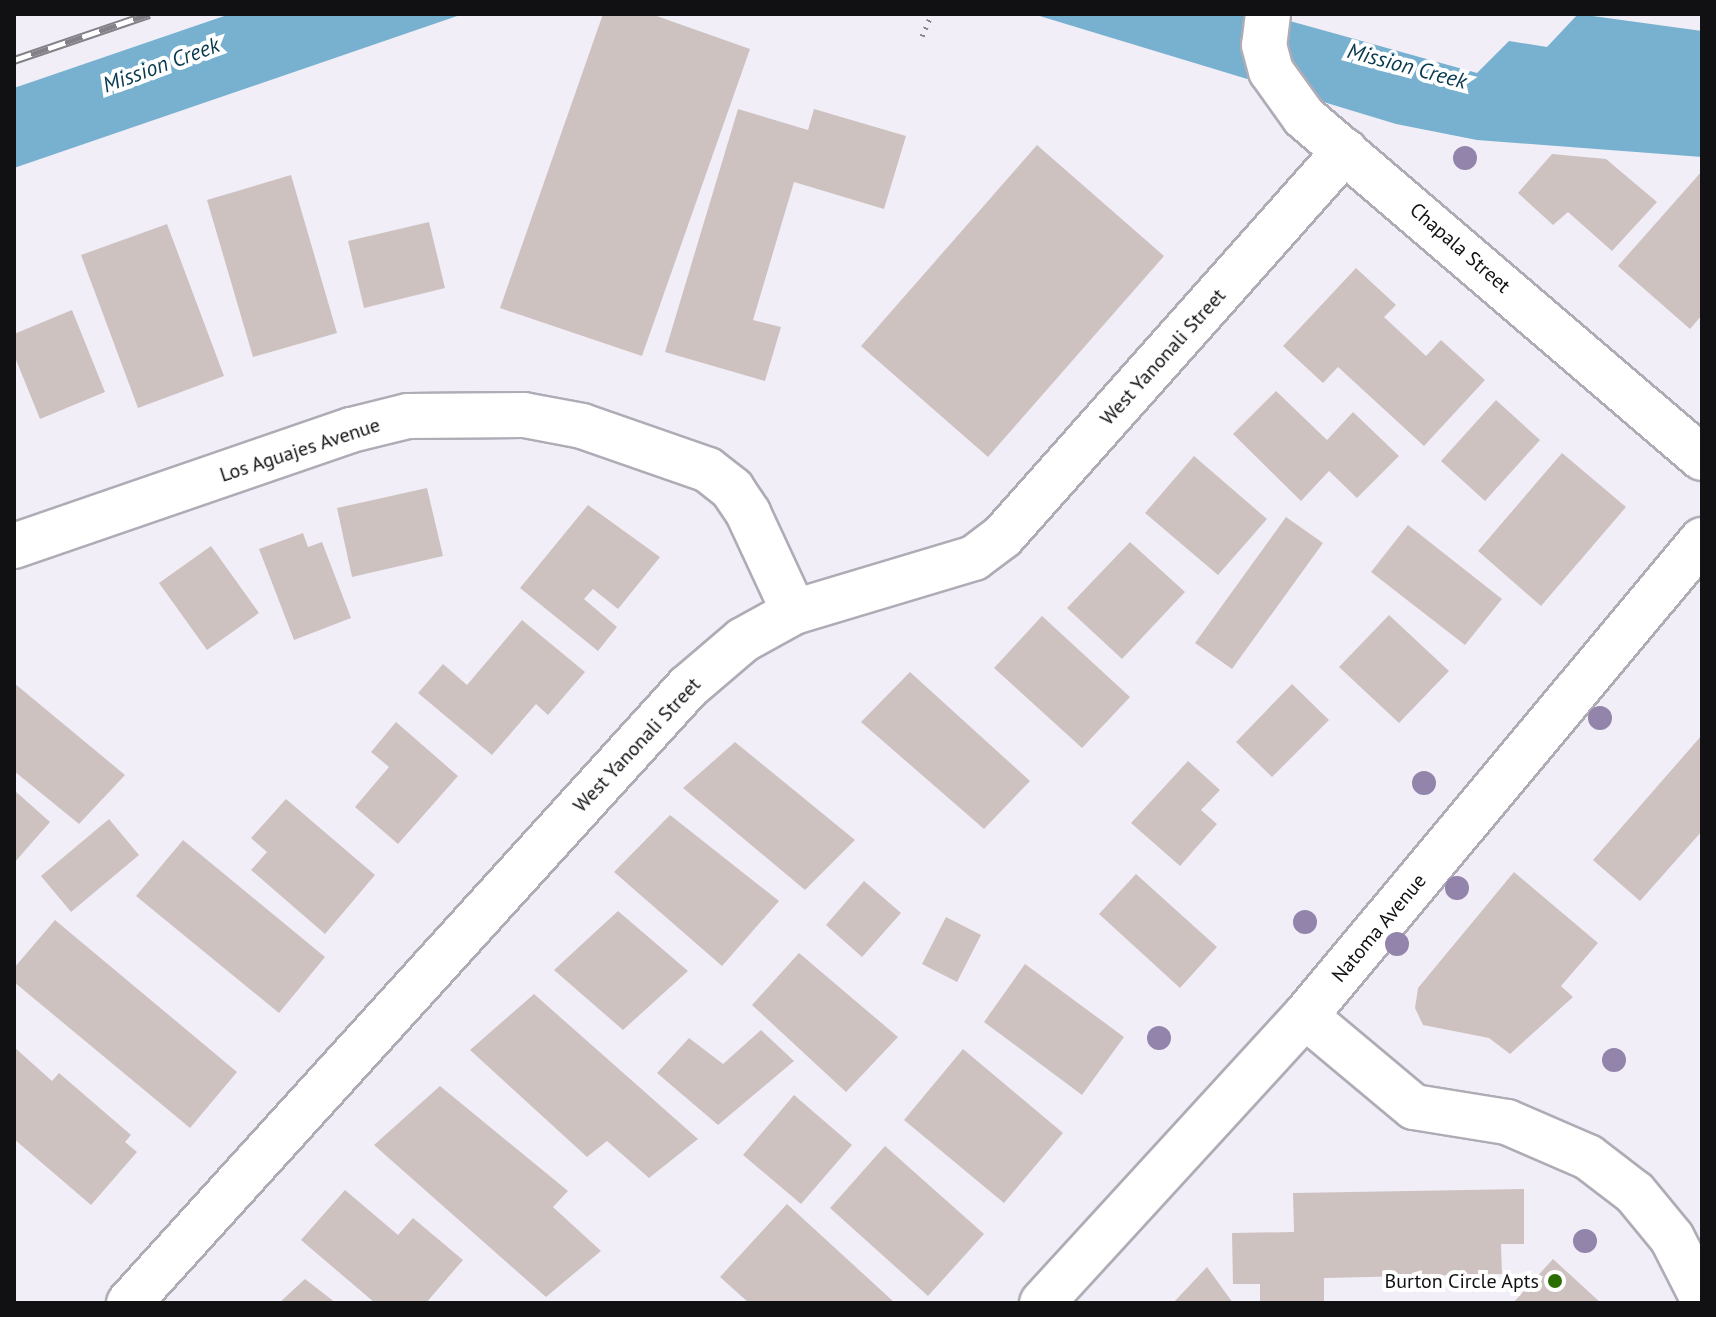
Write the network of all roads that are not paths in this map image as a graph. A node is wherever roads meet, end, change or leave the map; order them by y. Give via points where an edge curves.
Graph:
1 (1268, 14) edge
2 (1345, 151) junction
3 (1702, 458) edge
4 (1702, 540) edge
5 (14, 546) edge
6 (794, 612) junction
7 (1305, 1016) junction
8 (1702, 1297) edge
9 (129, 1303) edge
10 (1042, 1303) edge

1 - 2 street, Chapala Street via 1264,45 1271,71 1304,117
2 - 3 street, Chapala Street
2 - 6 street, West Yanonali Street via 1003,536 974,558
4 - 7 street, Natoma Avenue
5 - 6 street, Los Aguajes Avenue via 351,430 408,416 524,415 582,426 708,470 732,489 748,513
6 - 9 street, West Yanonali Street via 743,640 688,687
7 - 8 street via 1414,1107 1507,1122 1588,1157 1635,1193 1662,1227
7 - 10 street, Natoma Avenue

